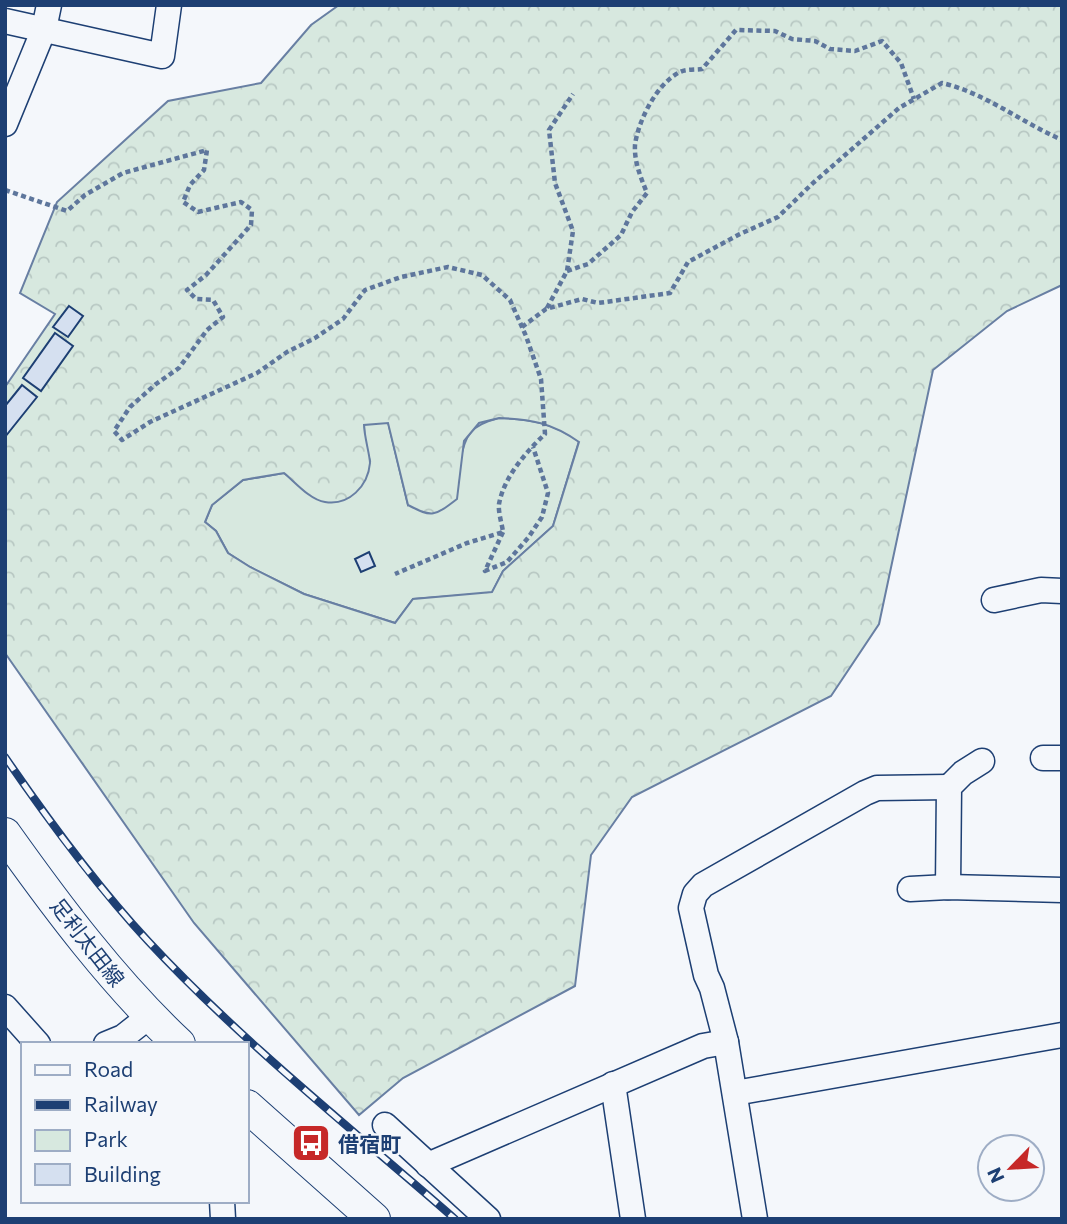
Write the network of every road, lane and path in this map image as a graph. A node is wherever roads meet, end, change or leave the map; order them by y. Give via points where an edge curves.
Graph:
1 (169, 5) edge
2 (47, 17) edge
3 (5, 21) edge
4 (573, 94) dead end
5 (914, 99) junction
6 (5, 124) edge
7 (1062, 140) edge
8 (5, 190) edge
9 (567, 271) junction
10 (546, 309) junction
11 (522, 327) junction
12 (533, 447) junction
13 (503, 532) junction
14 (395, 574) dead end
15 (1062, 591) edge
16 (994, 600) dead end
17 (982, 761) dead end
18 (949, 787) junction
19 (5, 834) edge
20 (948, 887) junction
21 (910, 888) dead end
22 (1062, 890) edge
23 (5, 1007) edge
24 (151, 1016) junction
25 (1062, 1035) edge
26 (36, 1042) edge
27 (111, 1042) edge
28 (177, 1042) edge
29 (726, 1042) junction
30 (613, 1084) junction
31 (735, 1093) junction
32 (248, 1107) edge
33 (384, 1125) dead end
34 (428, 1165) junction
35 (374, 1219) edge
36 (488, 1219) edge
37 (633, 1219) edge
38 (755, 1219) edge

1 - 2 street via 162,55
2 - 3 street
2 - 6 street
4 - 9 path via 549,130 555,183 573,231
5 - 7 path via 942,83 966,89
5 - 9 path via 901,63 882,41 855,51 830,49 775,31 736,30 702,69 681,72 666,84 642,116 635,147 647,193 621,235 588,264
5 - 10 path via 778,217 688,262 670,293 598,303 582,299
8 - 11 path via 66,211 123,173 207,150 204,170 183,202 198,212 241,202 252,210 251,225 187,290 196,299 213,300 223,317 207,330 179,368 130,407 114,431 122,440 150,422 257,373 343,319 365,290 401,277 449,267 482,275 510,300
9 - 10 path
10 - 11 path
11 - 12 path via 541,379 545,435
12 - 13 path via 510,477 499,505
12 - 13 path via 548,493 542,517 507,562 485,571
13 - 14 path
15 - 16 street via 1041,590
17 - 18 street
18 - 20 street
18 - 29 street via 877,788 702,885 691,908
19 - 24 main road, 足利太田線 via 97,955
20 - 21 street
20 - 22 street
23 - 26 street
24 - 27 street
24 - 28 main road, 足利太田線
25 - 31 street
29 - 30 street via 703,1046
29 - 31 street
30 - 34 street
30 - 37 street
31 - 38 street
32 - 35 main road
33 - 34 street
34 - 36 street

